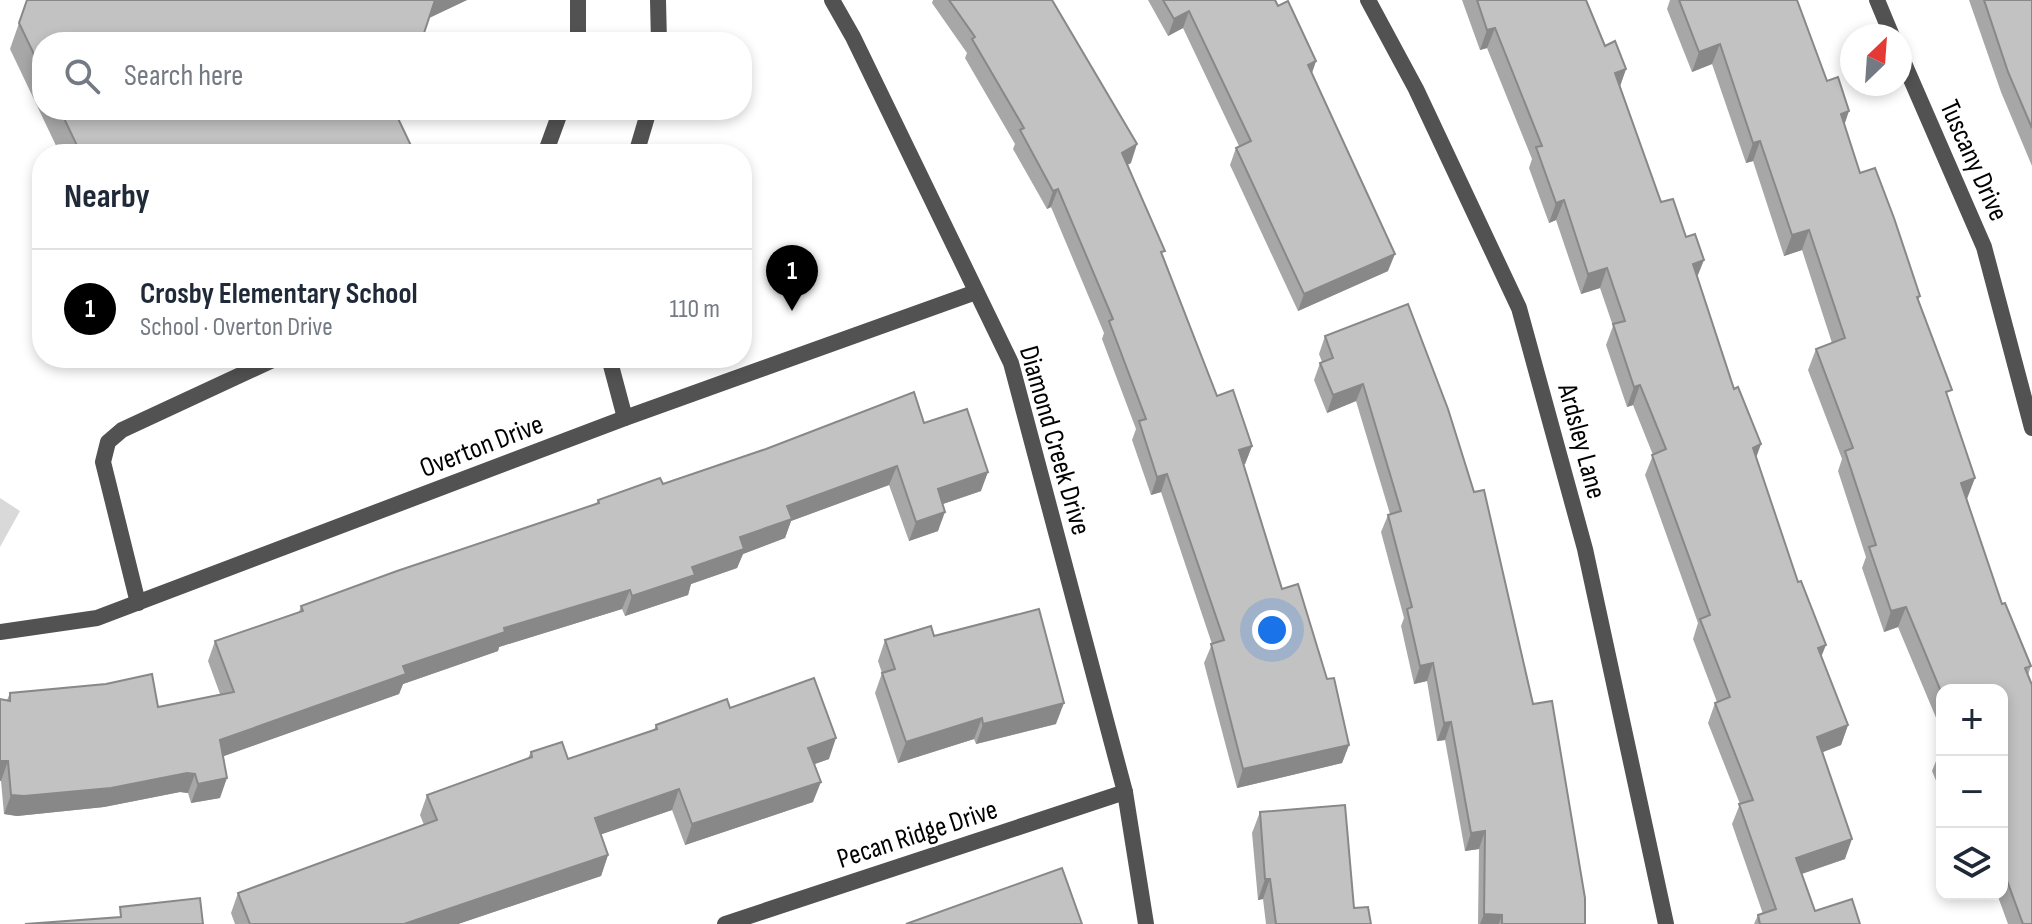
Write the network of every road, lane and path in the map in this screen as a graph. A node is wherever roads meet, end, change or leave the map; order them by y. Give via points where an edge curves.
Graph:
1 (578, 0) edge
2 (658, 0) edge
3 (832, 0) edge
4 (1368, 0) edge
5 (1877, 0) edge
6 (1887, 24) edge
7 (578, 32) edge
8 (659, 32) edge
9 (1912, 82) edge
10 (557, 120) edge
11 (646, 120) edge
12 (549, 144) edge
13 (639, 144) edge
14 (976, 292) junction
15 (255, 368) edge
16 (612, 368) edge
17 (625, 418) junction
18 (2032, 428) edge
19 (138, 603) junction
20 (0, 632) edge
21 (1125, 792) junction
22 (725, 924) edge
23 (1146, 924) edge
24 (1666, 924) edge

1 - 7 street
2 - 8 street
3 - 14 street, Diamond Creek Drive
4 - 24 street, Ardsley Lane via 1519,308 1585,549
5 - 6 street
9 - 18 street, Tuscany Drive via 1984,247
10 - 12 street
11 - 13 street
14 - 17 street, Overton Drive
14 - 21 street, Diamond Creek Drive via 1011,363
15 - 19 street via 122,430 108,442 103,462
16 - 17 street
17 - 19 street, Overton Drive
19 - 20 street, Overton Drive via 97,618
21 - 22 street, Pecan Ridge Drive
21 - 23 street, Diamond Creek Drive

